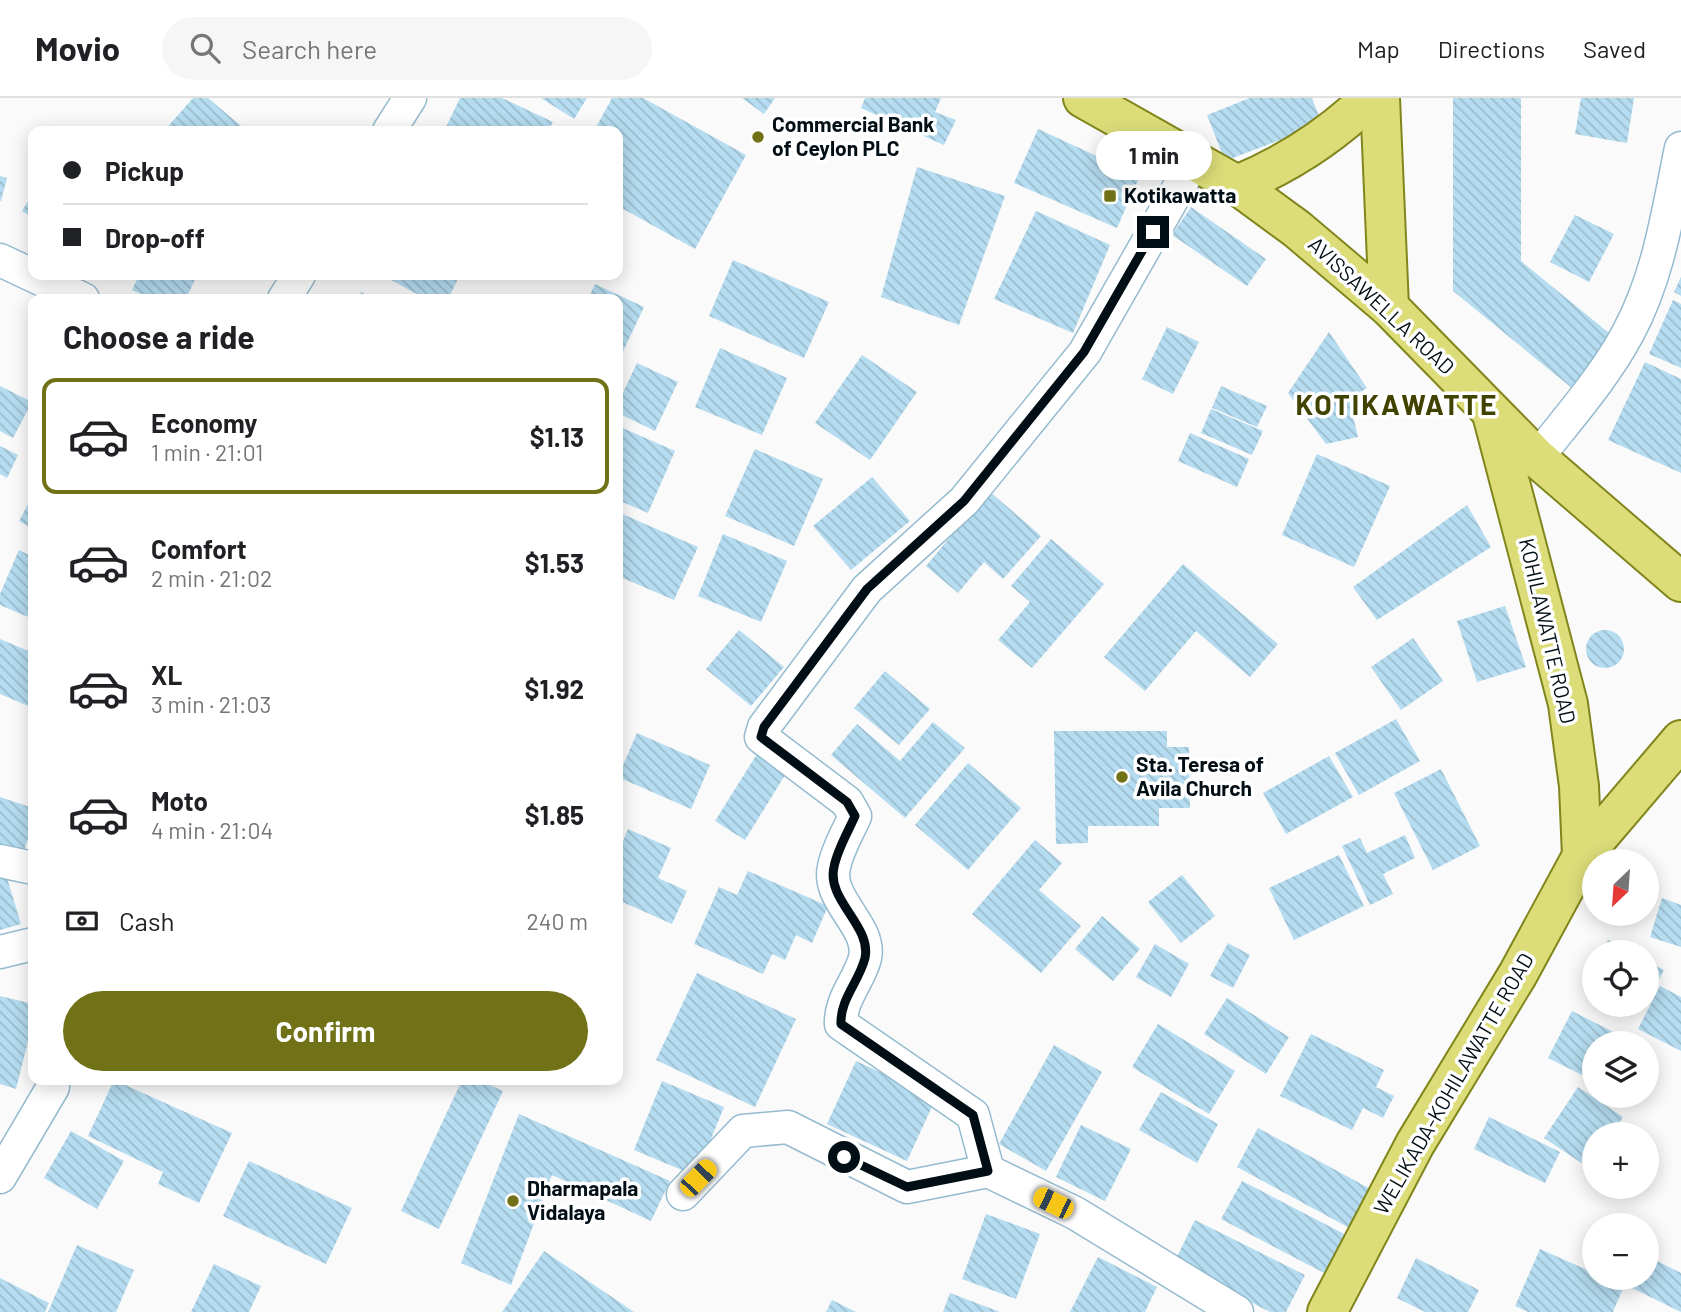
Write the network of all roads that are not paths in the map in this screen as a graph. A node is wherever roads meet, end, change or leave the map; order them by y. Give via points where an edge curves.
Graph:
1 (410, 98) edge
2 (1083, 98) edge
3 (1370, 98) edge
4 (1380, 98) edge
5 (392, 126) edge
6 (1681, 148) edge
7 (1194, 161) junction
8 (1237, 185) junction
9 (0, 260) edge
10 (28, 273) edge
11 (43, 280) edge
12 (72, 294) edge
13 (1389, 307) junction
14 (1491, 410) junction
15 (1536, 458) junction
16 (1681, 582) edge
17 (1681, 740) edge
18 (1588, 849) edge
19 (1582, 856) joint
20 (0, 861) edge
21 (28, 866) edge
22 (28, 945) edge
23 (0, 952) edge
24 (53, 1085) edge
25 (988, 1171) junction
26 (0, 1177) edge
27 (682, 1194) dead end
28 (1237, 1312) edge
29 (1327, 1312) edge

1 - 5 street
2 - 7 main road, AVISSAWELLA ROAD
3 - 8 main road via 1319,142
4 - 13 main road
6 - 15 street via 1657,264 1630,331
7 - 8 main road, AVISSAWELLA ROAD
7 - 25 street via 1084,352 964,501 867,589 761,737 847,802 855,816 834,867 834,884 865,944 865,958 840,1012 841,1024 973,1115
8 - 13 main road, AVISSAWELLA ROAD
9 - 10 street
11 - 12 street
13 - 14 main road, AVISSAWELLA ROAD
14 - 15 main road, AVISSAWELLA ROAD
14 - 19 main road, KOHILAWATTE ROAD via 1568,704
15 - 16 main road, AVISSAWELLA ROAD
17 - 18 main road, WELIKADA-KOHILAWATTE ROAD
19 - 29 main road, WELIKADA-KOHILAWATTE ROAD via 1518,974 1415,1144
20 - 21 street
22 - 23 street
24 - 26 street
25 - 27 street via 907,1187 788,1127 743,1131
25 - 28 street via 1075,1213

